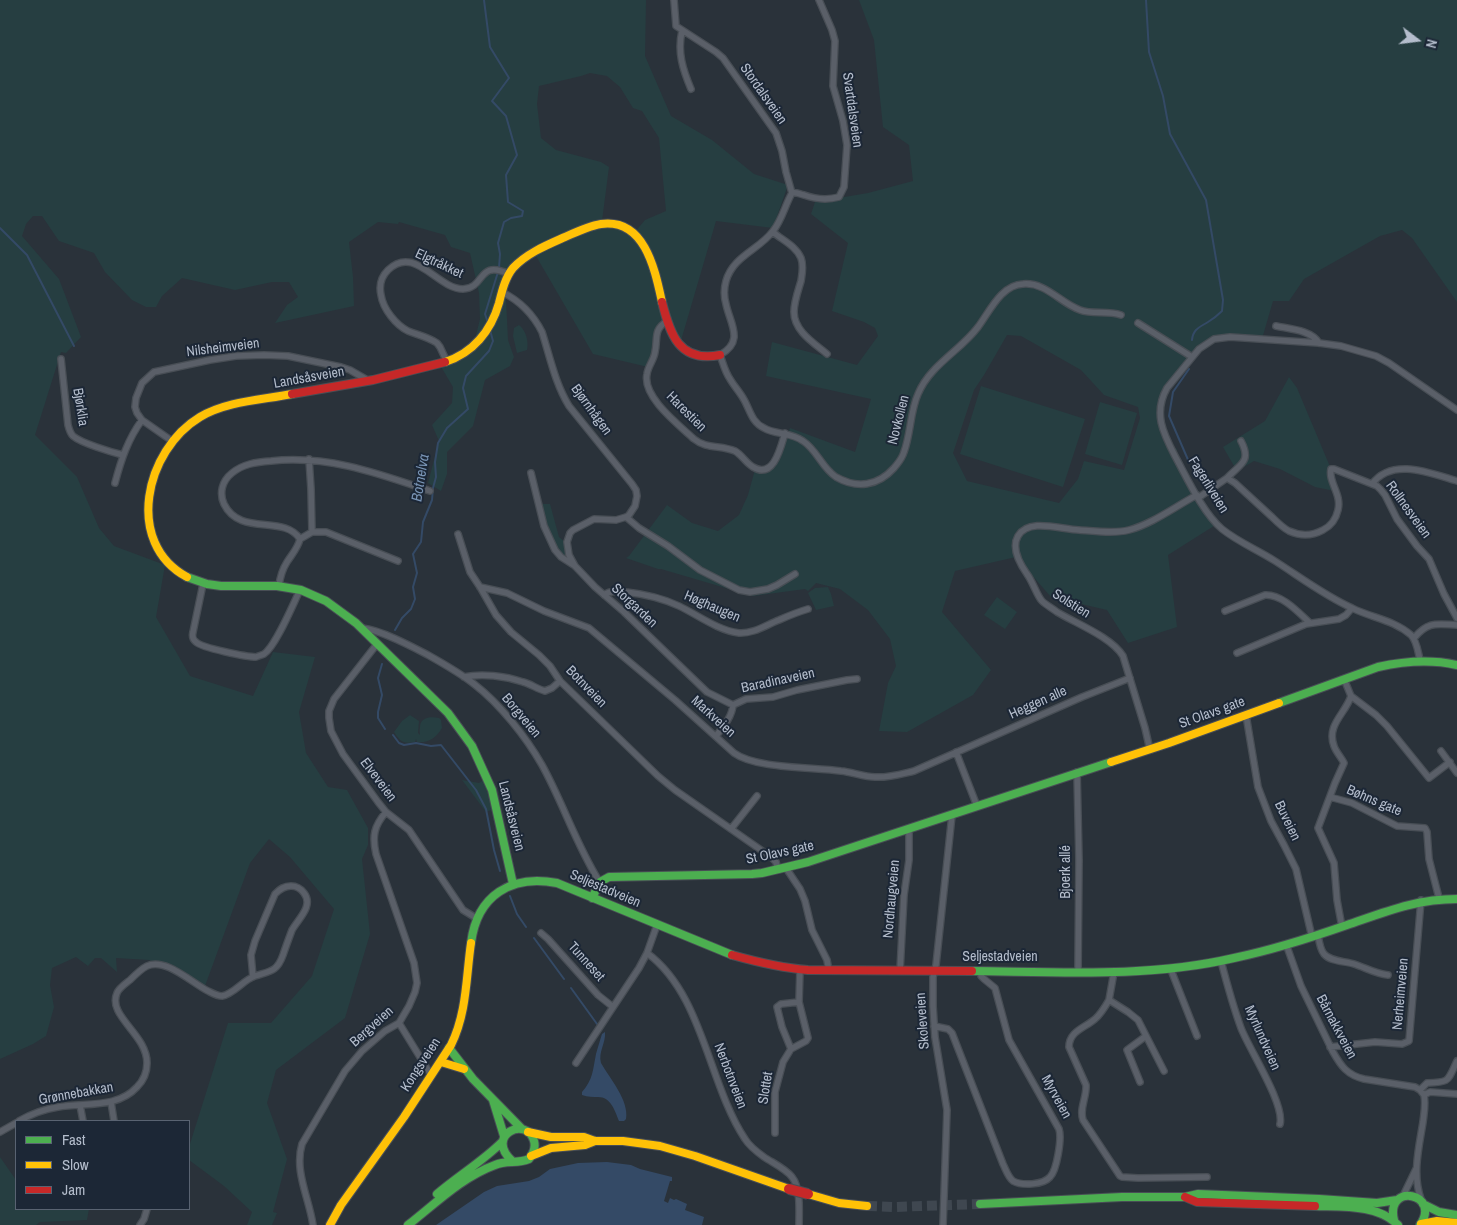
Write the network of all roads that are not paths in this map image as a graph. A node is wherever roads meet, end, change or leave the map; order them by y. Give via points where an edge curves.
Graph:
1 (674, 0) edge
2 (818, 0) edge
3 (682, 31) junction
4 (691, 89) dead end
5 (792, 193) junction
6 (772, 232) junction
7 (510, 274) junction
8 (502, 292) junction
9 (1121, 315) dead end
10 (668, 322) junction
11 (1138, 323) dead end
12 (1276, 326) dead end
13 (1320, 343) junction
14 (827, 354) dead end
15 (720, 355) junction
16 (1192, 356) junction
17 (61, 359) dead end
18 (447, 362) junction
19 (370, 381) junction
20 (1457, 410) edge
21 (142, 420) junction
22 (785, 433) junction
23 (172, 442) junction
24 (1240, 442) dead end
25 (122, 455) junction
26 (309, 459) junction
27 (531, 473) dead end
28 (1227, 478) junction
29 (1457, 481) edge
30 (115, 483) dead end
31 (1372, 484) junction
32 (430, 491) dead end
33 (1198, 496) junction
34 (626, 517) junction
35 (312, 532) junction
36 (458, 534) dead end
37 (300, 539) junction
38 (398, 561) dead end
39 (575, 566) junction
40 (795, 574) dead end
41 (203, 584) junction
42 (279, 586) junction
43 (480, 587) junction
44 (300, 590) junction
45 (604, 594) junction
46 (1352, 608) junction
47 (808, 609) dead end
48 (1225, 610) dead end
49 (1457, 618) edge
50 (1310, 624) junction
51 (1457, 625) edge
52 (362, 628) junction
53 (1414, 638) junction
54 (377, 644) junction
55 (1237, 653) dead end
56 (1420, 660) junction
57 (1457, 665) edge
58 (464, 677) junction
59 (1130, 678) junction
60 (857, 679) dead end
61 (1344, 679) junction
62 (560, 681) junction
63 (1351, 696) junction
64 (734, 705) junction
65 (1246, 715) junction
66 (716, 736) junction
67 (1150, 750) junction
68 (1441, 751) dead end
69 (956, 752) junction
70 (1450, 762) junction
71 (1077, 772) junction
72 (1457, 773) edge
73 (757, 796) dead end
74 (1330, 797) junction
75 (977, 806) junction
76 (386, 812) junction
77 (952, 815) junction
78 (731, 829) junction
79 (909, 829) junction
80 (782, 869) junction
81 (599, 881) junction
82 (514, 884) junction
83 (592, 898) junction
84 (1439, 898) junction
85 (1457, 898) edge
86 (1421, 900) junction
87 (476, 918) junction
88 (657, 925) junction
89 (1342, 927) junction
90 (540, 933) dead end
91 (1315, 936) junction
92 (1286, 944) junction
93 (647, 953) junction
94 (1221, 961) junction
95 (800, 970) junction
96 (1171, 970) junction
97 (829, 971) junction
98 (900, 971) junction
99 (935, 971) junction
100 (982, 971) junction
101 (1078, 971) junction
102 (1114, 972) junction
103 (1388, 975) dead end
104 (253, 976) junction
105 (1109, 1000) junction
106 (799, 1002) junction
107 (613, 1008) junction
108 (399, 1023) junction
109 (934, 1026) junction
110 (1146, 1036) junction
111 (1197, 1036) dead end
112 (1330, 1047) junction
113 (449, 1048) junction
114 (790, 1048) junction
115 (1457, 1061) edge
116 (441, 1062) junction
117 (576, 1063) dead end
118 (464, 1069) junction
119 (1164, 1071) dead end
120 (431, 1076) junction
121 (1140, 1082) dead end
122 (1422, 1092) junction
123 (1457, 1094) edge
124 (493, 1100) junction
125 (111, 1102) junction
126 (80, 1105) junction
127 (23, 1120) edge
128 (83, 1120) edge
129 (114, 1120) edge
130 (15, 1124) edge
131 (1280, 1124) dead end
132 (525, 1131) junction
133 (0, 1132) edge
134 (775, 1133) dead end
135 (503, 1139) junction
136 (595, 1141) junction
137 (531, 1156) junction
138 (512, 1161) junction
139 (1416, 1169) junction
140 (1207, 1177) dead end
141 (803, 1196) junction
142 (1185, 1197) junction
143 (1400, 1198) junction
144 (1422, 1202) junction
145 (980, 1204) tunnel mouth
146 (867, 1206) tunnel mouth
147 (147, 1210) edge
148 (1457, 1215) edge
149 (1457, 1223) edge
150 (408, 1224) edge
151 (1396, 1224) edge
152 (1420, 1224) edge
153 (140, 1225) edge
154 (313, 1225) edge
155 (330, 1225) edge
156 (799, 1225) edge
157 (943, 1225) edge

1 - 3 street via 676,26
2 - 5 street, Svartdalsveien via 835,41 833,86 844,121 847,145 844,187 839,196 832,199
3 - 4 street via 680,55
3 - 5 street, Stordalsveien via 723,58 776,133
5 - 6 street
6 - 14 street via 796,250 801,258 803,273 794,305 795,321 806,336
6 - 15 street via 729,273 725,298 735,332 730,348
7 - 8 main road, Landsåsveien
7 - 10 main road, Landsåsveien via 527,256 590,227 603,224 622,226 645,245
7 - 18 street, Elgtråkket via 492,269 474,285 464,289 450,285 411,262 394,265 384,274 380,288 382,300 392,318 404,328 437,343
8 - 18 main road, Landsåsveien via 492,322 482,338 467,352
8 - 34 street, Bjørnhågen via 524,307 538,323 564,398 636,490 637,501
9 - 22 street, Novkollen via 1079,310 1037,285 1021,284 1006,290 974,332 923,385 914,404 902,457 877,482 861,484 836,477 806,443
10 - 15 main road, Landsåsveien via 674,338 687,350 706,356
10 - 22 street, Harestien via 658,329 655,354 647,372 648,386 660,407 694,439 735,452 759,470 776,461
11 - 16 street
12 - 13 street, Fagerliveien via 1305,333
13 - 16 street, Fagerliveien via 1230,337 1214,339
13 - 20 street, Fagerliveien via 1360,350 1389,362
15 - 22 street, Novkollen via 729,379 743,397 755,422 767,430
16 - 33 street, Fagerliveien via 1164,395 1160,419 1170,446
17 - 25 street, Bjørklia via 71,433 82,441
18 - 19 main road, Landsåsveien
19 - 21 street, Nilsheimveien via 340,366 288,356 236,356 192,363 154,372 146,378 138,389 134,407
19 - 23 main road, Landsåsveien via 227,407 194,421
21 - 23 street
21 - 25 street
23 - 41 main road, Landsåsveien via 158,464 152,483 150,509 154,536 159,551 169,564 184,576
24 - 28 street via 1246,458
25 - 30 street
26 - 32 street via 349,465
26 - 35 street
26 - 37 street via 249,464 228,476 221,492 227,510 239,520 287,529
27 - 39 street, Storgarden via 551,543 561,557
28 - 31 street, Rollnesveien via 1284,528 1297,534 1313,534 1332,524 1339,498 1331,469
28 - 33 street
29 - 31 street via 1396,469 1381,474
31 - 49 street, Rollnesveien via 1381,490 1397,519 1429,558
33 - 46 street, Fagerliveien via 1224,531
33 - 59 street, Solstien via 1127,530 1033,526 1020,533 1017,539 1020,564 1042,601 1116,647 1123,656
34 - 39 street via 594,519 572,530 568,548
34 - 40 street via 700,570 739,590 768,589
35 - 37 street
35 - 38 street via 331,533
36 - 43 street, Botnveien via 468,567
37 - 42 street via 280,575
39 - 45 street, Storgarden
41 - 42 main road, Landsåsveien
41 - 44 street via 192,632 194,640 199,644 256,657 268,650
42 - 44 main road, Landsåsveien
43 - 62 street, Botnveien via 503,624 550,666
43 - 66 street, Markveien via 507,592 544,611 589,628
44 - 52 main road, Landsåsveien via 337,608
45 - 47 street, Høghaugen via 614,591 661,599 739,633
45 - 64 street, Storgarden via 707,692
46 - 50 street via 1339,619
46 - 53 street, Fagerliveien via 1396,625
48 - 50 street via 1271,595
50 - 55 street
51 - 53 street via 1430,625
52 - 54 main road, Landsåsveien
52 - 58 street, Borgveien via 420,651
53 - 56 street
54 - 76 street, Elveveien via 334,699 329,718 340,749
54 - 82 main road, Landsåsveien via 448,713 472,746 492,790
56 - 57 main road, St Olavs gate
56 - 61 main road, St Olavs gate via 1388,665
58 - 62 street via 508,678 545,691
58 - 81 street, Borgveien via 484,692 530,746
59 - 67 street, Solstien
59 - 69 street, Heggen alle
60 - 64 street, Baradinaveien via 797,690 773,698 746,699
61 - 63 street
61 - 65 main road, St Olavs gate
62 - 78 street, Botnveien via 658,776
63 - 70 street via 1387,726 1429,778
63 - 74 street via 1333,727 1332,743 1344,762
64 - 66 street
65 - 67 main road, St Olavs gate
65 - 91 street, Buveien via 1258,786 1273,826 1296,869
66 - 69 street, Markveien via 738,756 748,760 878,778 914,771
67 - 71 main road, St Olavs gate
68 - 70 street
69 - 75 street
70 - 72 street
71 - 75 main road, St Olavs gate
71 - 101 street, Bjoerk allé
73 - 78 street
74 - 84 street, Bøhns gate via 1397,826 1425,828
74 - 89 street via 1318,828 1334,863 1336,900
75 - 77 main road, St Olavs gate
76 - 87 street, Elveveien via 409,830 463,910
76 - 108 street, Bergveien via 375,829 374,844 410,951 417,983
77 - 79 main road, St Olavs gate
77 - 99 street, Skoleveien
78 - 80 street, Botnveien via 774,859
79 - 80 main road, St Olavs gate
79 - 98 street, Nordhaugveien
80 - 81 main road, St Olavs gate via 752,874 609,876
80 - 97 street, Botnveien via 797,883
81 - 83 main road
82 - 83 main road, Seljestadveien via 550,881
82 - 87 main road, Kongsveien via 492,896
83 - 88 main road, Seljestadveien
84 - 85 main road, Seljestadveien
84 - 86 main road, Seljestadveien
86 - 89 main road, Seljestadveien
86 - 112 street, Nerheimveien via 1409,1041
87 - 113 main road, Kongsveien via 463,1011
88 - 93 street
88 - 95 main road, Seljestadveien via 740,958
89 - 91 main road, Seljestadveien
90 - 107 street, Tunneset
91 - 92 main road, Seljestadveien
91 - 103 street, Buveien via 1328,957
92 - 94 main road, Seljestadveien
92 - 112 street, Bårnakkveien via 1301,986
93 - 107 street
93 - 141 street, Nerbotnveien via 667,972 682,994 731,1115 746,1141 793,1177
94 - 96 main road, Seljestadveien
94 - 131 street, Myrlundveien via 1246,1041 1264,1072 1281,1114
95 - 97 main road, Seljestadveien
95 - 106 street, Slottet
96 - 102 main road, Seljestadveien
96 - 111 street
97 - 98 main road, Seljestadveien
98 - 99 main road, Seljestadveien
99 - 100 main road, Seljestadveien
99 - 109 street, Skoleveien
100 - 101 main road, Seljestadveien
100 - 109 street, Myrveien via 984,979 995,988 1009,1040 1059,1129 1054,1169 1047,1181 1024,1184 1011,1178 952,1033
101 - 102 main road, Seljestadveien
102 - 105 street
104 - 104 street, Grønnebakkan via 271,972 282,958 307,904 300,888 286,886 275,894 251,955
104 - 125 street, Grønnebakkan via 222,996 156,963 148,965 119,989 115,998 117,1010 142,1042 147,1069 139,1086 125,1097
105 - 110 street via 1138,1020
105 - 140 street via 1101,1014 1074,1034 1070,1042 1069,1047 1086,1084 1082,1110 1084,1120 1122,1177
106 - 114 street, Slottet via 808,1038
106 - 114 street via 777,1007
107 - 117 street
108 - 120 street
108 - 154 street, Bergveien via 385,1031 345,1071 302,1144 299,1169
109 - 157 street, Skoleveien via 947,1110
110 - 119 street
110 - 121 street via 1127,1050
112 - 122 street, Bårnakkveien via 1350,1075 1409,1086
113 - 116 main road, Kongsveien
113 - 118 main road
114 - 134 street, Slottet via 776,1085
115 - 122 street via 1445,1081 1427,1083
116 - 118 main road
116 - 120 main road, Kongsveien
118 - 124 main road
120 - 155 main road, Kongsveien
122 - 123 street, Bårnakkveien
122 - 139 street via 1425,1107
124 - 132 main road
124 - 135 main road
125 - 126 street, Grønnebakkan
125 - 129 street
126 - 127 street, Grønnebakkan via 49,1109
126 - 128 street
130 - 133 street, Grønnebakkan
132 - 135 main road via 514,1129
132 - 136 main road
132 - 137 main road via 534,1138
135 - 138 main road via 503,1153
135 - 150 main road via 494,1150 429,1201
136 - 137 main road via 551,1148
136 - 141 main road, bridge via 636,1143 678,1151
137 - 138 main road via 524,1161
138 - 150 main road via 500,1162 484,1170
139 - 143 street
139 - 144 street
141 - 146 main road
141 - 156 street
142 - 143 main road via 1198,1194 1377,1203
142 - 145 main road
142 - 151 main road via 1197,1202 1366,1210 1377,1212
143 - 144 main road via 1412,1196
143 - 151 main road via 1392,1210
144 - 148 main road via 1439,1212
144 - 152 main road via 1425,1215
147 - 153 street
149 - 152 main road via 1437,1221

